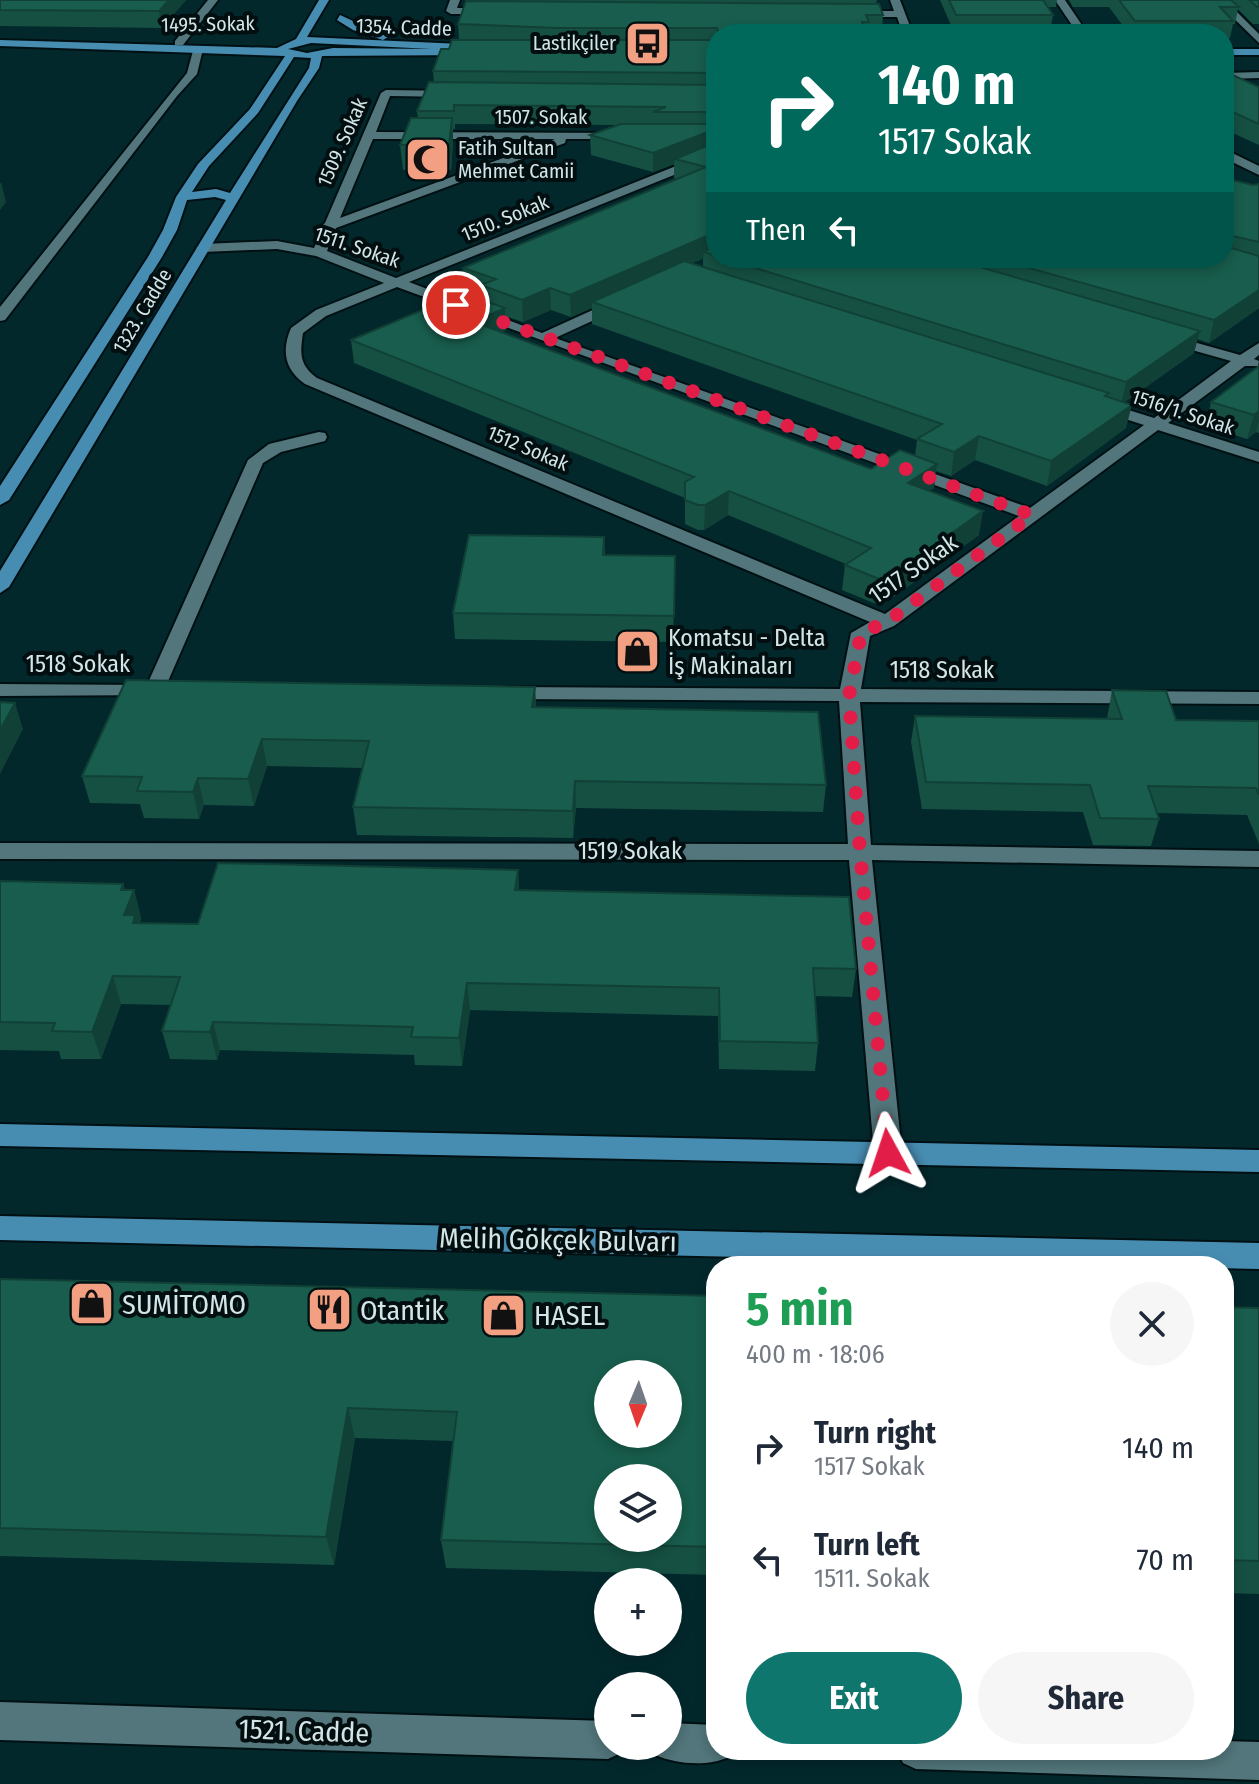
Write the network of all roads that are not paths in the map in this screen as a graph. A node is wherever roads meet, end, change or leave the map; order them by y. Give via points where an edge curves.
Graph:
1 (213, 0) edge
2 (324, 0) edge
3 (455, 0) edge
4 (895, 0) edge
5 (1060, 0) edge
6 (1220, 0) edge
7 (512, 11) edge
8 (838, 14) edge
9 (900, 14) junction
10 (904, 24) edge
11 (1076, 24) edge
12 (1259, 40) edge
13 (0, 43) edge
14 (179, 43) junction
15 (126, 45) junction
16 (421, 45) junction
17 (332, 46) junction
18 (291, 47) junction
19 (198, 49) junction
20 (380, 52) junction
21 (1234, 52) edge
22 (1259, 52) edge
23 (315, 62) junction
24 (1259, 75) edge
25 (1234, 76) edge
26 (464, 94) edge
27 (366, 135) junction
28 (578, 135) junction
29 (639, 136) edge
30 (706, 158) edge
31 (1234, 158) edge
32 (204, 164) junction
33 (241, 164) junction
34 (1259, 171) edge
35 (182, 197) junction
36 (233, 198) junction
37 (327, 227) junction
38 (181, 248) junction
39 (319, 253) junction
40 (398, 282) junction
41 (641, 293) edge
42 (0, 317) edge
43 (1151, 334) edge
44 (542, 338) junction
45 (1254, 358) edge
46 (1080, 400) edge
47 (1156, 424) junction
48 (319, 437) dead end
49 (1259, 457) edge
50 (0, 500) edge
51 (1032, 515) junction
52 (0, 587) edge
53 (887, 622) junction
54 (0, 690) edge
55 (486, 693) edge
56 (849, 696) junction
57 (1259, 698) edge
58 (0, 851) edge
59 (860, 852) junction
60 (1259, 859) edge
61 (0, 1135) edge
62 (888, 1153) junction
63 (1259, 1161) edge
64 (0, 1228) edge
65 (904, 1256) edge
66 (1234, 1256) edge
67 (1259, 1256) edge
68 (0, 1721) edge
69 (594, 1740) edge
70 (682, 1743) edge
71 (706, 1744) edge
72 (1232, 1760) edge
73 (1259, 1761) edge

1 - 14 street
2 - 18 main road
3 - 7 street via 451,11
4 - 9 street
5 - 11 street
6 - 12 street
8 - 9 street
9 - 10 street
13 - 15 main road, 1495. Sokak
14 - 15 main road, 1495. Sokak
14 - 18 main road, 1495. Sokak
15 - 19 main road, 1495. Sokak
16 - 17 main road, 1354. Cadde
16 - 17 main road via 364,31 343,14
16 - 20 main road, 1354. Cadde via 497,50
17 - 18 main road
17 - 20 main road
17 - 23 main road
18 - 19 main road, 1495. Sokak
18 - 23 main road
18 - 32 main road via 254,111
19 - 42 street via 188,80
20 - 23 main road
21 - 22 main road
23 - 33 main road, 1323. Cadde
24 - 25 street
26 - 27 street, 1509. Sokak via 386,93
27 - 28 street, 1507. Sokak
27 - 37 street, 1509. Sokak
28 - 29 street, 1507. Sokak
28 - 37 street
30 - 40 street, 1510. Sokak
31 - 34 street
32 - 33 main road
32 - 35 main road
33 - 36 main road, 1323. Cadde
35 - 36 main road via 216,193
35 - 38 main road via 170,230
36 - 38 main road, 1323. Cadde
37 - 39 street, 1509. Sokak
38 - 39 street, 1511. Sokak via 277,245
38 - 50 main road
38 - 52 main road, 1323. Cadde
39 - 40 street, 1511. Sokak
40 - 44 street, 1511. Sokak
40 - 53 street, 1512 Sokak via 304,322 294,345 293,364 299,373
41 - 44 street
43 - 45 street
44 - 51 street, 1511. Sokak
45 - 47 street, 1517 Sokak
46 - 47 street, 1516/1. Sokak
47 - 49 street, 1516/1. Sokak
47 - 51 street, 1517 Sokak
48 - 54 street, 1518 Sokak via 275,448 256,460 163,691
51 - 53 street, 1517 Sokak
53 - 56 street, 1517 Sokak via 861,633
55 - 56 street, 1518 Sokak
56 - 57 street, 1518 Sokak
56 - 59 street, 1517 Sokak
58 - 59 street, 1519 Sokak
59 - 60 street, 1519 Sokak
59 - 62 street, 1517 Sokak
61 - 62 main road
62 - 63 main road
64 - 65 main road, Melih Gökçek Bulvarı
66 - 67 main road, Melih Gökçek Bulvarı
68 - 69 street, 1521. Cadde
70 - 71 street
72 - 73 street

